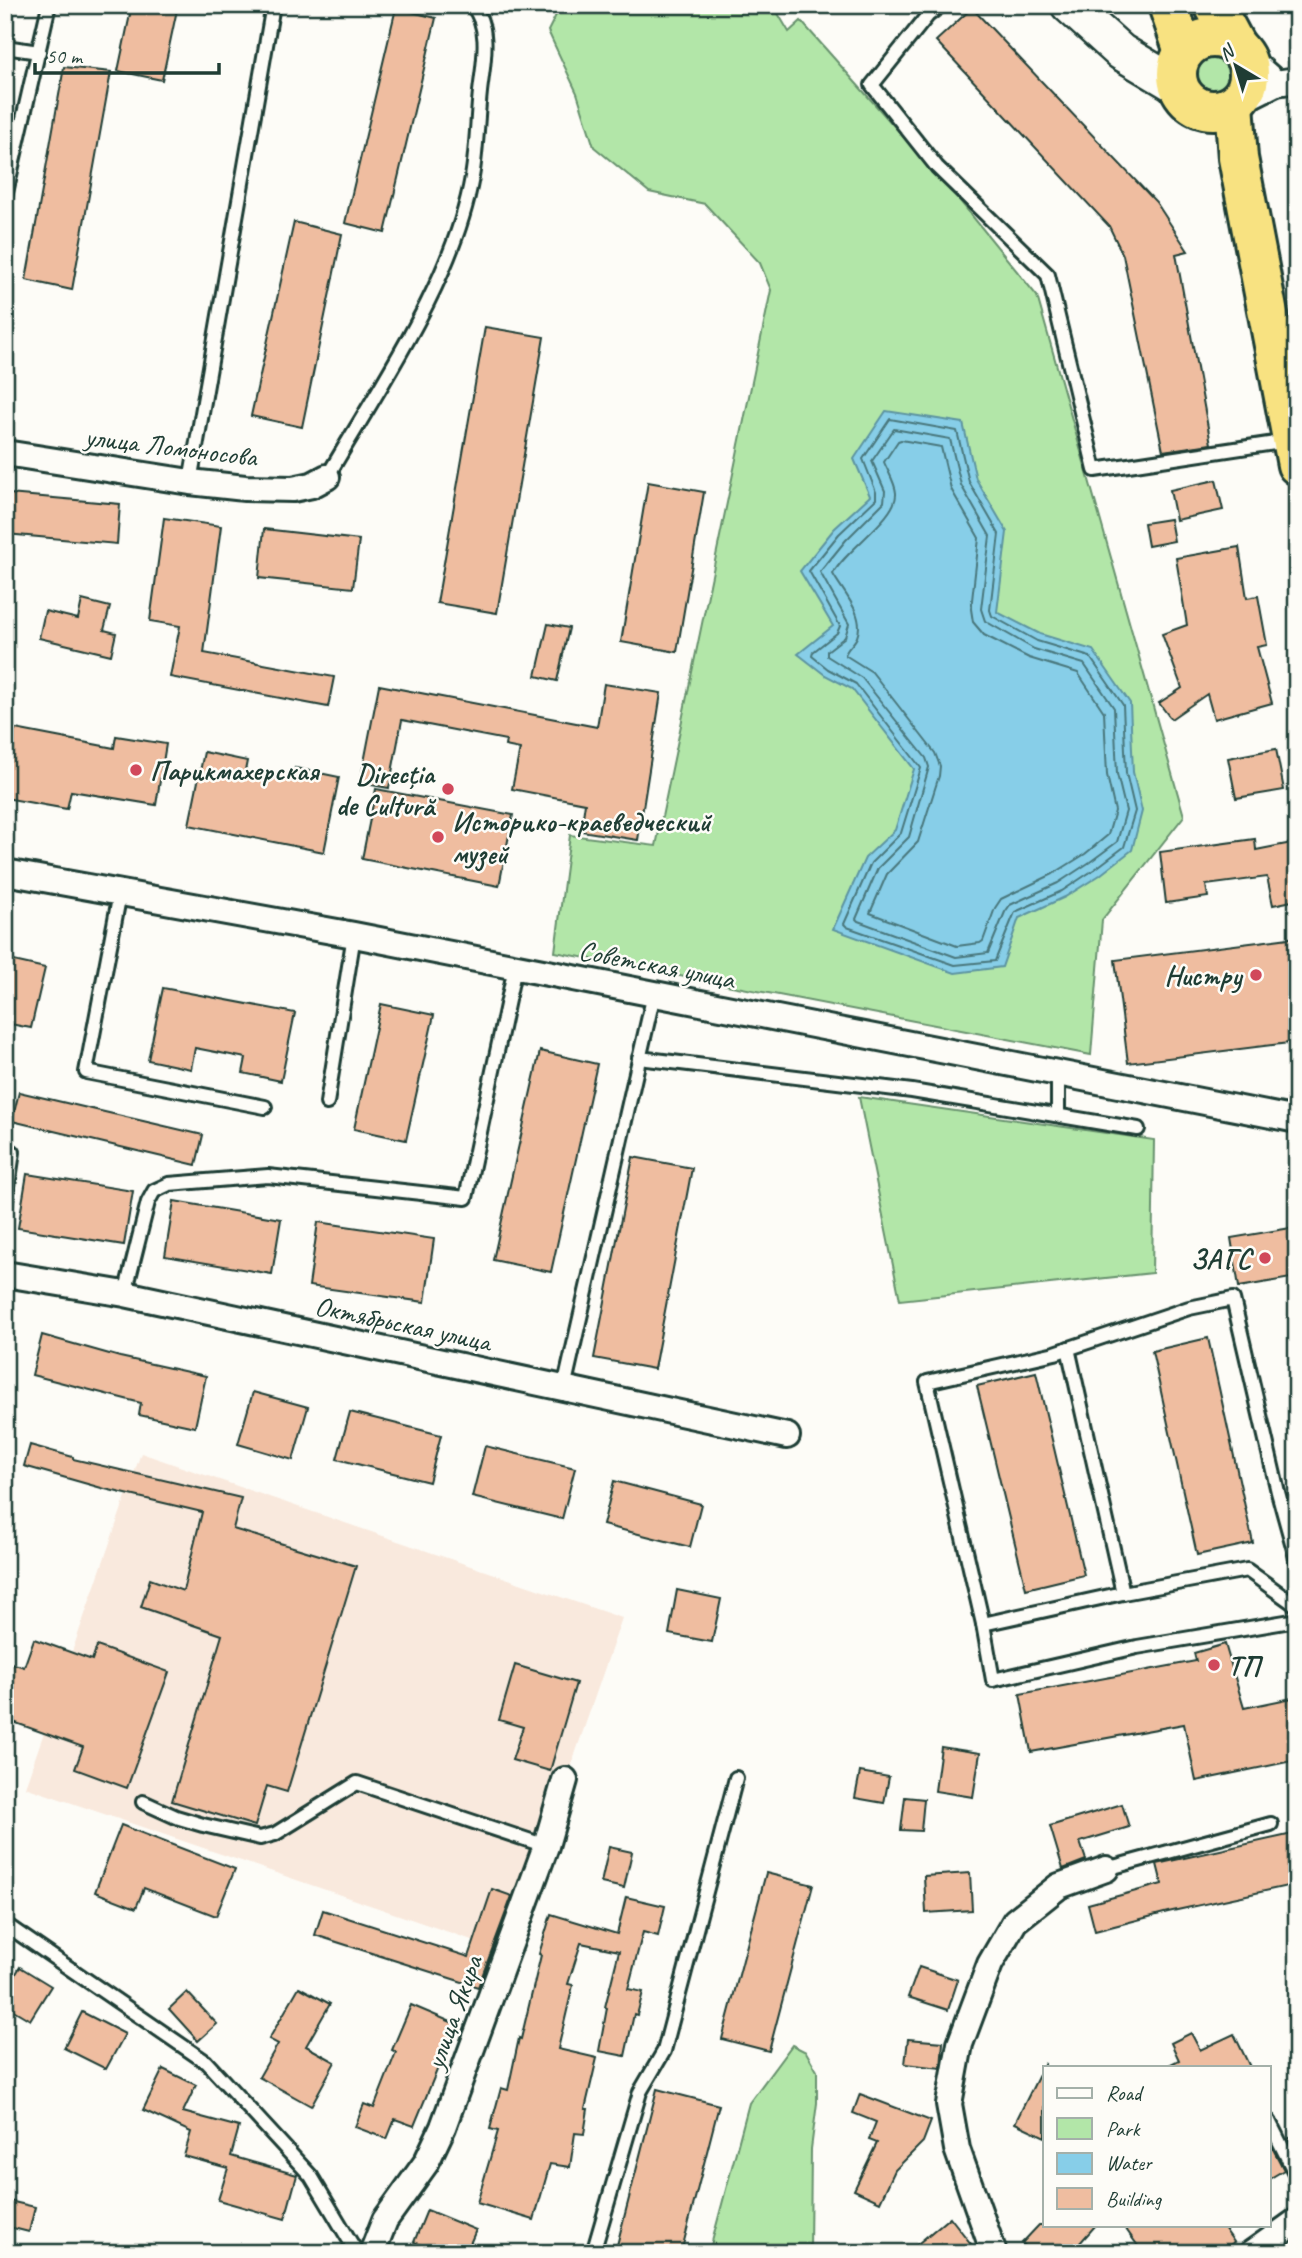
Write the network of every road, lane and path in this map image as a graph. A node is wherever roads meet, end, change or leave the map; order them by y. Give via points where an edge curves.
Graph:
1 (49, 5) edge
2 (273, 5) edge
3 (472, 5) edge
4 (941, 5) edge
5 (1069, 5) edge
6 (1168, 5) edge
7 (1214, 5) edge
8 (5, 47) edge
9 (1240, 50) junction
10 (39, 52) junction
11 (1181, 69) junction
12 (1286, 82) edge
13 (1221, 107) junction
14 (5, 197) edge
15 (5, 453) edge
16 (1294, 453) edge
17 (327, 477) joint
18 (190, 482) junction
19 (5, 872) edge
20 (120, 893) junction
21 (354, 936) junction
22 (515, 967) junction
23 (654, 994) junction
24 (639, 1058) junction
25 (1058, 1073) junction
26 (327, 1103) dead end
27 (265, 1107) dead end
28 (1058, 1115) junction
29 (1297, 1120) edge
30 (1138, 1129) dead end
31 (5, 1151) edge
32 (5, 1207) edge
33 (5, 1274) edge
34 (125, 1294) junction
35 (1068, 1348) junction
36 (564, 1388) junction
37 (787, 1436) dead end
38 (1297, 1561) edge
39 (1123, 1593) junction
40 (1297, 1606) edge
41 (1297, 1620) edge
42 (983, 1624) junction
43 (736, 1778) dead end
44 (565, 1780) dead end
45 (143, 1802) dead end
46 (1271, 1824) dead end
47 (546, 1846) junction
48 (1106, 1869) joint
49 (5, 1924) edge
50 (1270, 2123) edge
51 (1297, 2177) edge
52 (1297, 2221) edge
53 (357, 2253) edge
54 (372, 2253) edge
55 (593, 2253) edge
56 (994, 2253) edge
57 (1252, 2253) edge

1 - 10 lane
2 - 18 lane
3 - 17 lane via 479,13 485,40 472,178 453,244 424,310
4 - 16 lane via 872,85 937,167 1048,275 1095,470
5 - 11 street via 1121,52
6 - 11 highway
7 - 9 highway
8 - 10 lane
9 - 11 highway via 1226,40 1203,39 1192,44
9 - 12 street
9 - 13 highway via 1250,75 1242,96
10 - 14 lane
11 - 13 highway via 1190,103
12 - 13 street
13 - 16 highway via 1238,158
15 - 18 street, улица Ломоносова
17 - 18 street, улица Ломоносова via 293,489
19 - 20 street, Советская улица
20 - 21 street, Советская улица
20 - 27 lane via 86,1072
21 - 22 street, Советская улица
21 - 26 lane
22 - 23 street, Советская улица
22 - 34 lane via 466,1198 268,1176 169,1184 154,1191 148,1202
23 - 24 lane
23 - 25 street, Советская улица
24 - 28 lane via 912,1091
24 - 36 lane
25 - 28 lane
25 - 29 street, Советская улица
28 - 30 lane
31 - 32 lane via 13,1152
33 - 34 street, Октябрьская улица
34 - 36 street, Октябрьская улица
35 - 38 lane via 1189,1308 1233,1300
35 - 39 lane
35 - 42 lane via 927,1382
36 - 37 street, Октябрьская улица
39 - 40 lane via 1247,1570
39 - 42 lane
41 - 42 lane via 1137,1647 993,1680
43 - 55 lane via 664,2051 640,2092
44 - 47 street, улица Якира
45 - 47 lane via 176,1817 260,1838 275,1834 357,1783
46 - 48 lane
47 - 54 street, улица Якира via 443,2127 426,2163 385,2220
48 - 56 street via 1059,1886 1015,1920 990,1964 960,2044 949,2104 957,2149
49 - 53 lane via 206,2062 310,2176
50 - 51 lane
52 - 57 street

